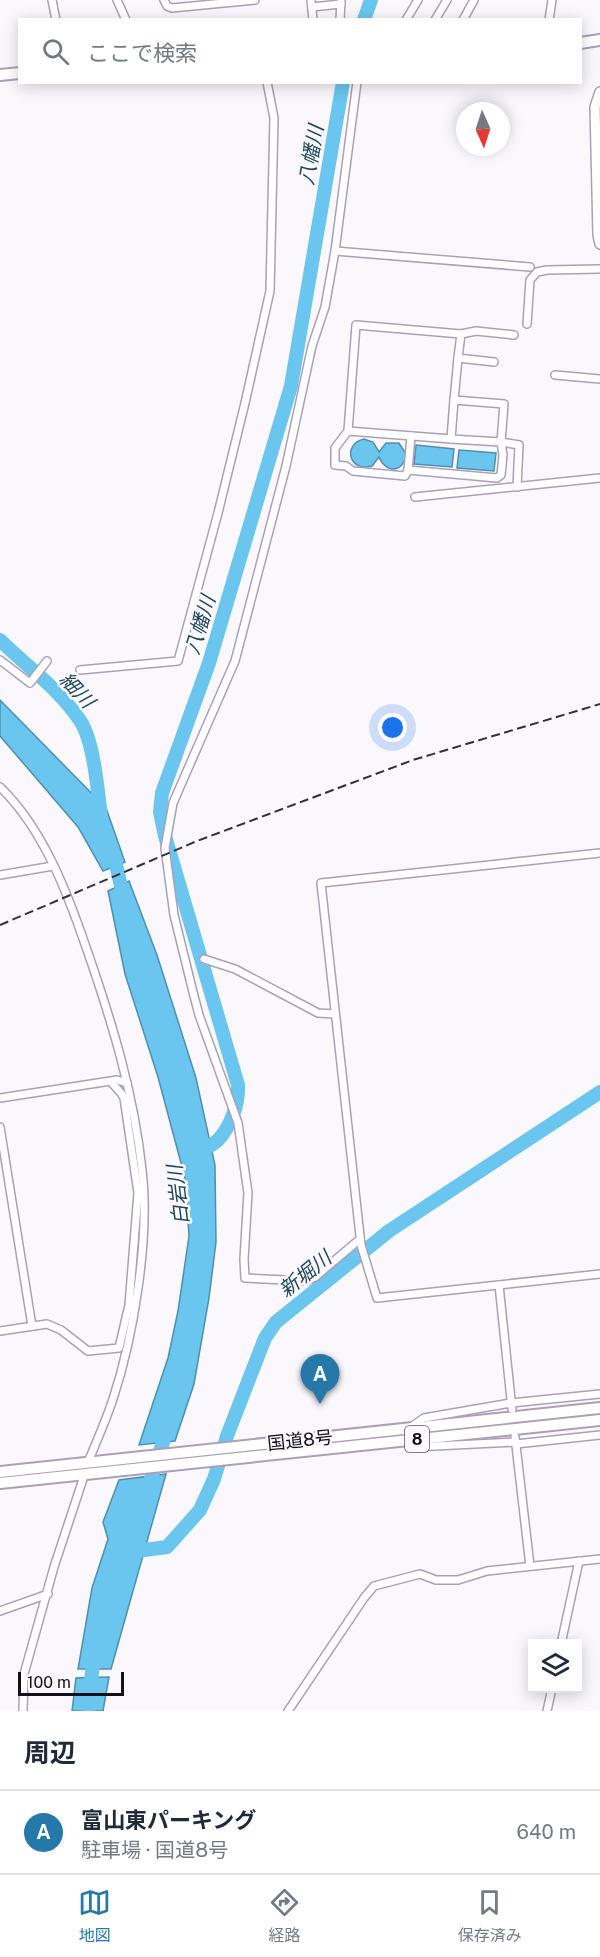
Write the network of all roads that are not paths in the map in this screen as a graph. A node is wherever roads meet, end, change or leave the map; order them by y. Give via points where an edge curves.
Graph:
1 (52, 0) edge
2 (117, 0) edge
3 (164, 0) edge
4 (255, 0) edge
5 (418, 0) edge
6 (447, 0) edge
7 (474, 0) edge
8 (552, 0) edge
9 (341, 2) edge
10 (200, 3) edge
11 (311, 3) edge
12 (56, 18) edge
13 (125, 18) edge
14 (313, 18) edge
15 (340, 18) edge
16 (407, 18) edge
17 (436, 18) edge
18 (464, 18) edge
19 (549, 18) edge
20 (600, 39) edge
21 (582, 43) edge
22 (18, 73) edge
23 (0, 75) edge
24 (267, 84) edge
25 (357, 84) edge
26 (600, 92) edge
27 (597, 113) edge
28 (600, 244) edge
29 (335, 251) junction
30 (530, 267) dead end
31 (600, 269) edge
32 (527, 324) dead end
33 (460, 334) junction
34 (514, 334) dead end
35 (458, 358) junction
36 (494, 362) dead end
37 (555, 375) dead end
38 (600, 379) edge
39 (454, 400) junction
40 (348, 431) junction
41 (411, 436) junction
42 (451, 439) junction
43 (501, 442) junction
44 (408, 470) junction
45 (600, 478) edge
46 (517, 487) junction
47 (415, 497) dead end
48 (0, 660) edge
49 (47, 661) dead end
50 (80, 670) dead end
51 (0, 787) edge
52 (600, 853) edge
53 (53, 866) junction
54 (0, 875) edge
55 (204, 959) dead end
56 (335, 1014) junction
57 (111, 1082) junction
58 (127, 1083) junction
59 (0, 1098) edge
60 (0, 1127) edge
61 (360, 1242) junction
62 (600, 1274) edge
63 (499, 1285) junction
64 (32, 1326) junction
65 (0, 1331) edge
66 (600, 1394) edge
67 (512, 1406) junction
68 (600, 1408) edge
69 (600, 1420) edge
70 (409, 1428) junction
71 (600, 1435) edge
72 (410, 1440) junction
73 (516, 1441) junction
74 (235, 1452) junction
75 (90, 1468) junction
76 (0, 1472) edge
77 (0, 1483) edge
78 (600, 1559) edge
79 (579, 1561) junction
80 (530, 1566) junction
81 (48, 1594) junction
82 (0, 1611) edge
83 (562, 1639) edge
84 (551, 1693) edge
85 (23, 1711) edge
86 (288, 1711) edge
87 (547, 1711) edge

1 - 12 street
2 - 13 street
3 - 10 street via 172,8
4 - 10 street
5 - 16 street
6 - 17 street
7 - 18 street
8 - 19 street
9 - 11 street
9 - 15 street
11 - 14 street
20 - 21 main road
22 - 23 main road
24 - 50 street via 274,118 270,291 232,458 178,661
25 - 29 street
26 - 27 main road
27 - 28 main road
29 - 30 street
29 - 61 street via 286,466 234,661 173,803 165,848 174,915 199,1015 238,1123 248,1192 245,1278 306,1281
31 - 32 street via 537,272 530,280
33 - 34 street
33 - 35 street
33 - 40 street via 356,325
35 - 36 street
35 - 39 street
37 - 38 street
39 - 42 street
39 - 43 street via 504,404
40 - 41 street
40 - 44 street via 335,448 335,465 346,465 353,471 405,476
41 - 42 street
41 - 44 street
42 - 43 street
43 - 44 street via 501,475 496,478
43 - 46 street via 519,445
45 - 46 street
46 - 47 street
48 - 49 street via 30,683
51 - 53 street via 26,818
52 - 56 street via 321,883
53 - 54 street
53 - 58 street via 105,1004
55 - 56 street via 235,969 318,1013
56 - 61 street
57 - 58 street
57 - 59 street
57 - 64 street via 124,1098 138,1193 129,1305 119,1348 88,1351 52,1325
58 - 75 street via 142,1171 144,1210 137,1295 113,1399
60 - 64 street
61 - 63 street via 377,1298
62 - 63 street
63 - 67 street
64 - 65 street
66 - 67 street
67 - 70 street via 424,1418
68 - 70 main road, 国道8号 / 8
69 - 72 main road, 国道8号 / 8
70 - 74 main road, 国道8号 / 8
71 - 73 street
72 - 73 street via 415,1447
72 - 74 main road, 国道8号 / 8
73 - 80 street
74 - 75 main road, 国道8号 / 8
75 - 76 main road, 国道8号 / 8
75 - 77 main road, 国道8号 / 8
75 - 81 street
78 - 79 street
79 - 80 street
79 - 83 street
80 - 86 street via 487,1571 458,1580 436,1580 420,1574 374,1586
81 - 82 street
81 - 85 street via 24,1674
84 - 87 street

